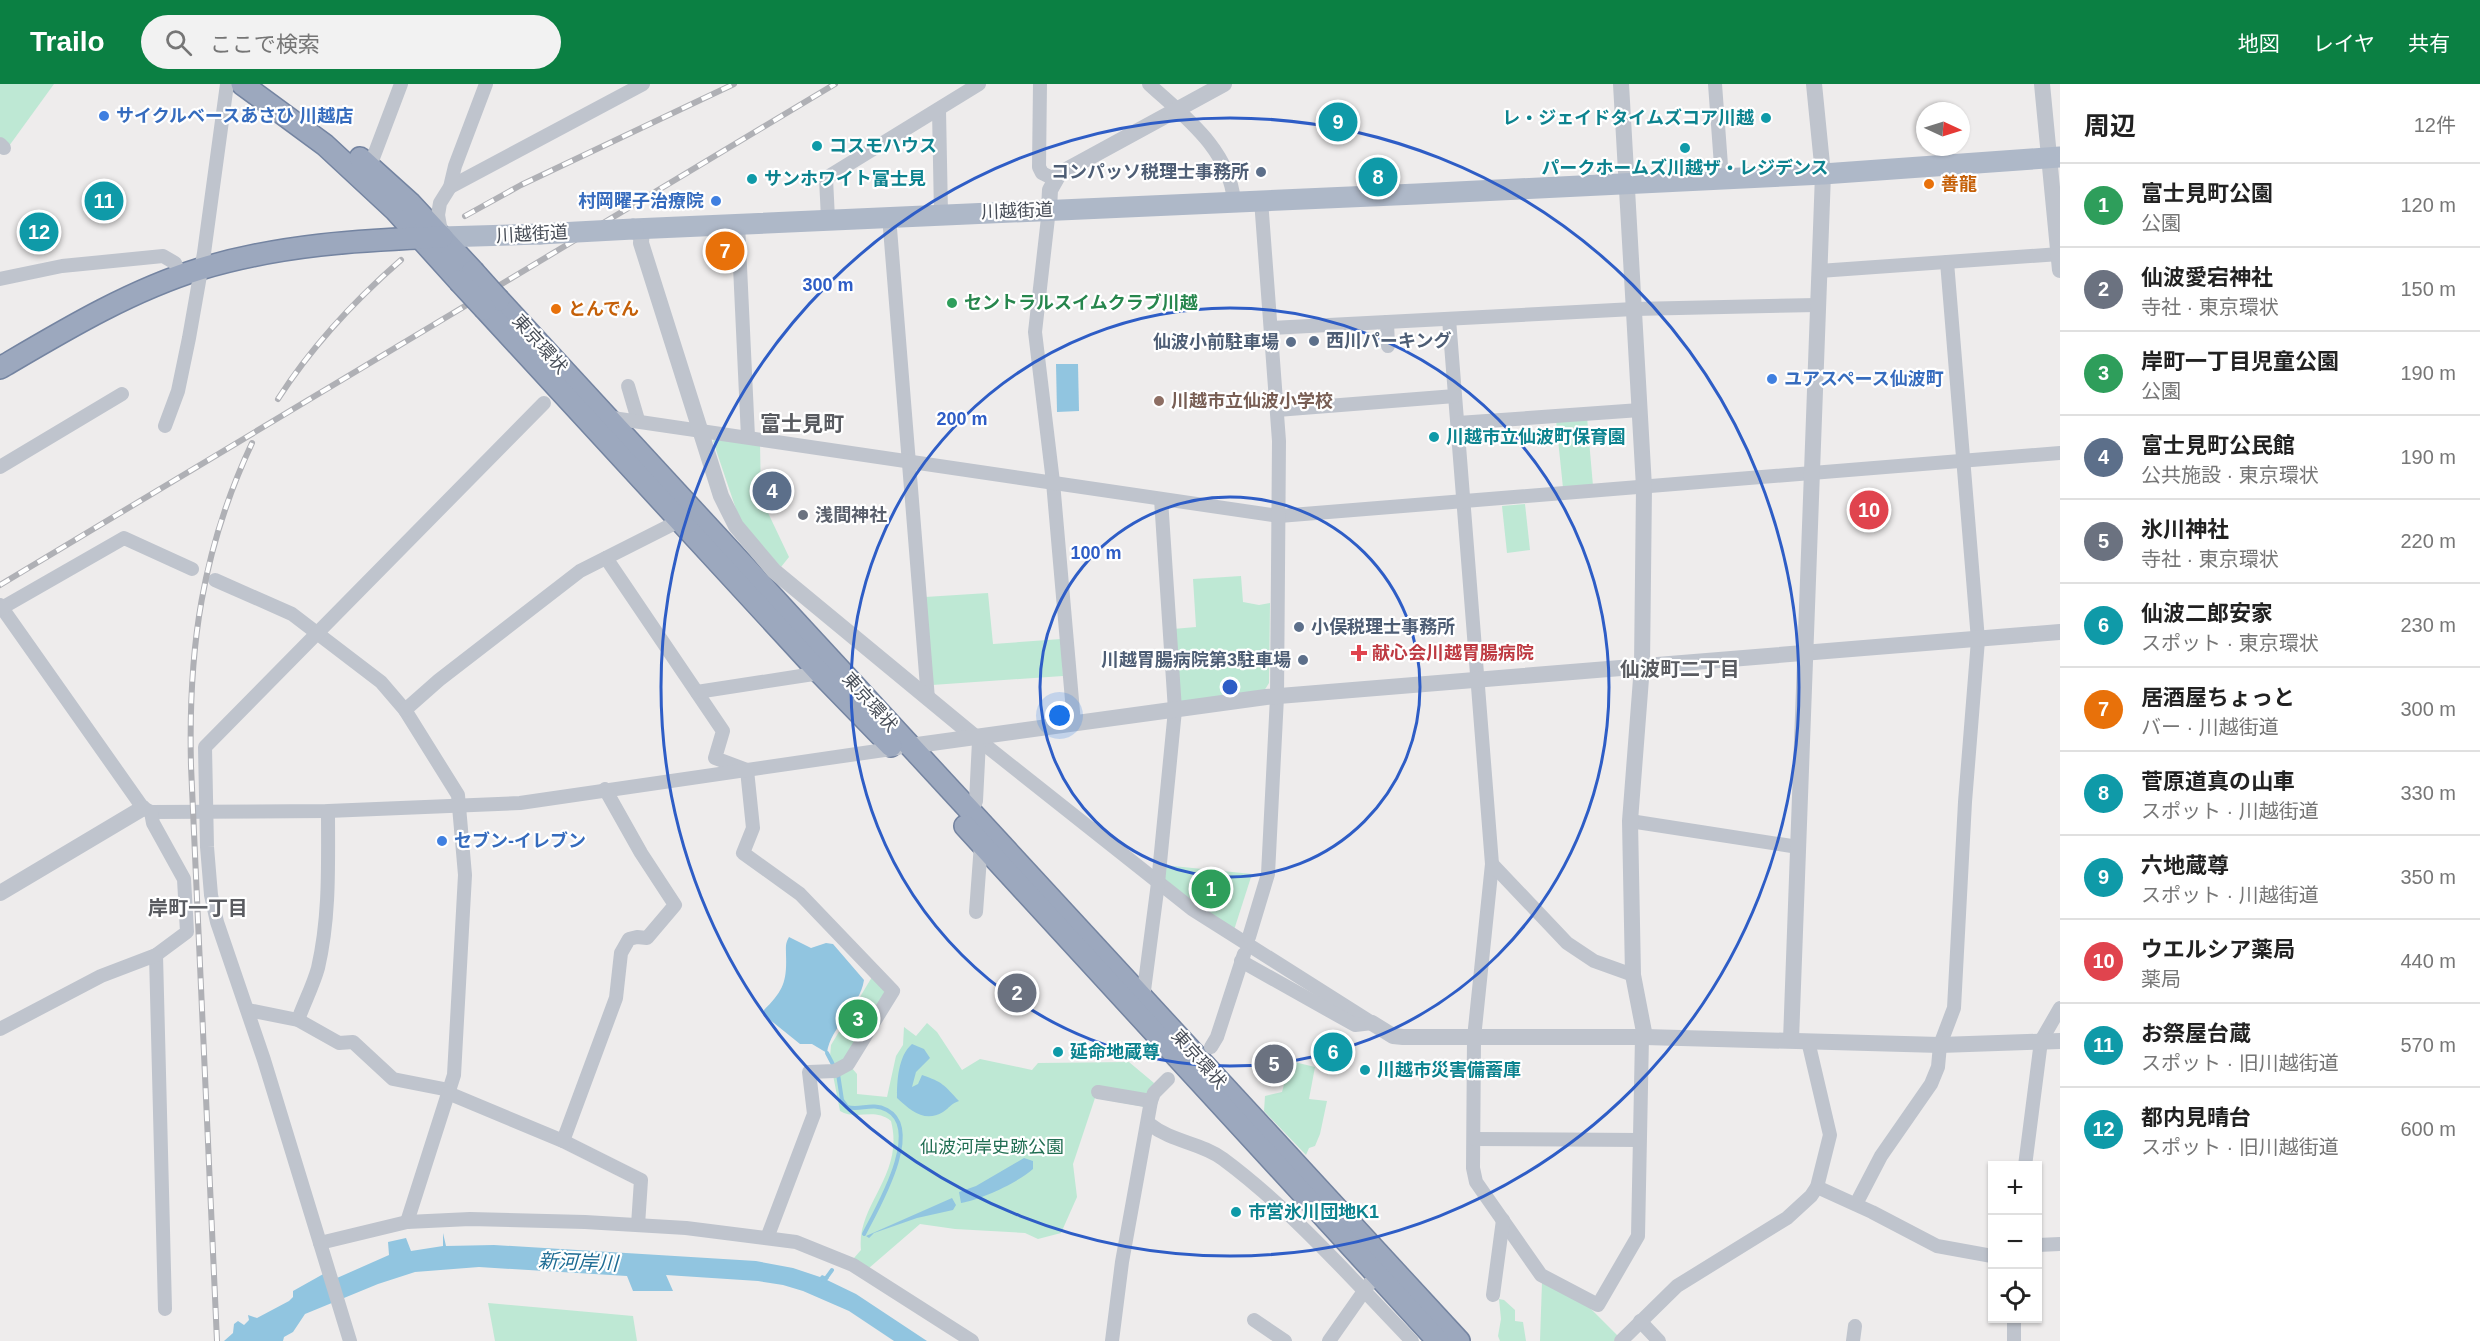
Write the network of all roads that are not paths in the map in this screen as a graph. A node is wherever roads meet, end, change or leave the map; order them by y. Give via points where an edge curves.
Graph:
1 (227, 84) edge
2 (242, 84) edge
3 (261, 84) edge
4 (401, 84) edge
5 (486, 84) edge
6 (979, 84) edge
7 (1040, 84) edge
8 (1149, 84) edge
9 (1224, 84) edge
10 (1621, 84) edge
11 (1715, 84) edge
12 (1814, 84) edge
13 (2042, 84) edge
14 (636, 85) edge
15 (1177, 109) junction
16 (939, 110) junction
17 (2055, 158) edge
18 (370, 166) junction
19 (1823, 174) junction
20 (1054, 179) junction
21 (1722, 179) junction
22 (1628, 183) junction
23 (450, 187) junction
24 (383, 198) junction
25 (1261, 200) junction
26 (1234, 201) junction
27 (1049, 210) junction
28 (941, 214) junction
29 (889, 216) junction
30 (828, 219) junction
31 (738, 224) junction
32 (638, 229) junction
33 (432, 237) junction
34 (367, 240) junction
35 (2060, 259) edge
36 (1947, 262) junction
37 (1819, 271) junction
38 (190, 273) junction
39 (0, 279) edge
40 (492, 304) junction
41 (1817, 305) junction
42 (1635, 309) junction
43 (1449, 319) junction
44 (1387, 322) junction
45 (1272, 328) junction
46 (1388, 346) dead end
47 (0, 368) edge
48 (628, 386) dead end
49 (122, 394) dead end
50 (1455, 396) junction
51 (544, 403) dead end
52 (1277, 410) junction
53 (1640, 410) junction
54 (606, 417) junction
55 (638, 420) junction
56 (1458, 423) junction
57 (165, 426) dead end
58 (700, 430) junction
59 (748, 437) junction
60 (2060, 453) edge
61 (909, 460) junction
62 (1963, 462) junction
63 (0, 467) edge
64 (1812, 474) junction
65 (1053, 482) junction
66 (1644, 487) junction
67 (1161, 500) junction
68 (1463, 501) junction
69 (1279, 516) junction
70 (681, 520) junction
71 (606, 558) junction
72 (192, 569) dead end
73 (215, 580) dead end
74 (0, 607) edge
75 (315, 632) junction
76 (2060, 632) edge
77 (1978, 640) junction
78 (1805, 654) junction
79 (1642, 666) junction
80 (820, 673) junction
81 (1478, 680) junction
82 (697, 692) junction
83 (1277, 697) junction
84 (928, 699) junction
85 (405, 710) junction
86 (1174, 710) junction
87 (1074, 723) junction
88 (977, 739) junction
89 (902, 748) junction
90 (747, 770) junction
91 (605, 789) junction
92 (461, 806) junction
93 (147, 810) junction
94 (205, 810) junction
95 (328, 811) junction
96 (971, 812) junction
97 (1630, 820) junction
98 (981, 843) junction
99 (1798, 847) junction
100 (1492, 864) junction
101 (1158, 883) junction
102 (0, 893) edge
103 (976, 912) dead end
104 (1249, 937) dead end
105 (156, 955) junction
106 (1633, 975) junction
107 (1143, 998) junction
108 (2060, 1008) edge
109 (248, 1010) junction
110 (298, 1020) junction
111 (1372, 1023) junction
112 (0, 1029) edge
113 (1644, 1037) junction
114 (1474, 1038) junction
115 (1791, 1040) junction
116 (1808, 1041) junction
117 (2041, 1041) junction
118 (2060, 1041) edge
119 (1940, 1045) junction
120 (1211, 1047) dead end
121 (1168, 1079) dead end
122 (449, 1091) junction
123 (1098, 1092) dead end
124 (1151, 1101) junction
125 (1148, 1123) junction
126 (1474, 1138) junction
127 (1640, 1140) junction
128 (563, 1141) junction
129 (2026, 1161) edge
130 (1817, 1187) junction
131 (1856, 1204) junction
132 (1503, 1220) junction
133 (407, 1222) junction
134 (638, 1226) junction
135 (767, 1238) junction
136 (320, 1243) junction
137 (2060, 1244) edge
138 (2042, 1245) edge
139 (1988, 1255) edge
140 (1370, 1284) junction
141 (1493, 1295) dead end
142 (165, 1309) dead end
143 (1254, 1320) dead end
144 (1640, 1321) junction
145 (2014, 1323) edge
146 (1855, 1326) dead end
147 (1113, 1340) edge
148 (350, 1341) edge
149 (972, 1341) edge
150 (1285, 1341) edge
151 (1329, 1341) edge
152 (1412, 1341) edge
153 (1438, 1341) edge
154 (1460, 1341) edge
155 (1621, 1341) edge
156 (1659, 1341) edge
157 (1853, 1341) edge
158 (2014, 1341) edge

1 - 38 street
2 - 24 highway, 東京環状 via 325,145
3 - 18 highway, 東京環状
4 - 18 street
5 - 23 street
6 - 16 street
7 - 20 street via 1039,168
8 - 15 street
9 - 15 street
10 - 22 street
11 - 21 street
12 - 19 street
13 - 17 street
14 - 23 street
15 - 20 street
15 - 26 street via 1204,135 1221,160 1232,181
16 - 28 street
16 - 30 street via 826,178
17 - 19 main road, 川越街道
17 - 35 street
18 - 33 highway, 東京環状
19 - 21 main road, 川越街道
19 - 37 street
20 - 27 street
21 - 22 main road, 川越街道
22 - 25 main road, 川越街道
22 - 42 street
23 - 33 street via 440,203
24 - 33 highway, 東京環状
24 - 34 highway via 382,226
25 - 26 main road, 川越街道
25 - 45 street
26 - 27 main road, 川越街道
27 - 28 main road, 川越街道
27 - 65 street via 1035,332
28 - 29 main road, 川越街道
29 - 30 main road, 川越街道
29 - 61 street
30 - 31 main road, 川越街道
31 - 32 main road, 川越街道
31 - 59 street
32 - 33 main road, 川越街道, bridge
32 - 58 street
33 - 34 highway, 川越街道
33 - 40 highway, 東京環状, bridge
34 - 38 highway, 川越街道 via 284,250
35 - 36 street
36 - 37 street
36 - 62 street
37 - 41 street
38 - 39 street via 163,256 63,266
38 - 47 highway, 川越街道 via 93,315
38 - 57 street via 178,391
40 - 54 highway, 東京環状
40 - 70 highway, 東京環状
41 - 42 street
41 - 64 street
42 - 43 street
42 - 53 street
43 - 44 street
43 - 50 street
44 - 45 street
44 - 46 street
45 - 52 street
48 - 55 street
49 - 63 street
50 - 52 street
50 - 56 street
51 - 75 street
52 - 69 street
53 - 56 street
53 - 66 street
54 - 55 street
54 - 89 highway, 東京環状
55 - 58 street
56 - 68 street
58 - 59 street
58 - 84 street via 721,496 744,537 774,571
59 - 61 street
60 - 62 street
61 - 65 street
61 - 84 street
62 - 64 street
62 - 77 street
64 - 66 street
64 - 78 street
65 - 67 street
65 - 87 street
66 - 68 street
66 - 79 street
67 - 69 street
67 - 86 street
68 - 69 street
68 - 81 street
69 - 83 street
70 - 71 street
70 - 80 highway, 東京環状
71 - 82 street
71 - 85 street via 553,590
72 - 74 street via 124,538
73 - 75 street via 292,614
74 - 93 street
75 - 85 street via 381,681
75 - 94 street via 205,747
76 - 77 street
77 - 78 street
77 - 119 street via 1954,1008
78 - 79 street
78 - 99 street
79 - 81 street
79 - 97 street
80 - 82 street
80 - 89 highway, 東京環状
81 - 83 street
81 - 100 street
82 - 90 street via 723,731 715,758
83 - 86 street
83 - 104 street via 1268,874
84 - 88 street
85 - 92 street via 452,784
86 - 87 street
86 - 101 street
87 - 88 street
88 - 89 street
88 - 96 street via 976,801
88 - 101 street
89 - 90 street
89 - 96 highway, 東京環状
89 - 98 highway, 東京環状
90 - 91 street
90 - 135 street via 753,828 743,853 800,894 893,991 848,1064 835,1071 805,1067 814,1114
91 - 92 street via 520,803
91 - 128 street via 675,905 653,933 647,938 629,939 621,953 616,998
92 - 95 street
92 - 122 street via 465,875 458,1031
93 - 94 street
93 - 102 street
93 - 105 street via 184,879 188,925 187,932
94 - 95 street
94 - 109 street via 211,895 219,930
95 - 110 street via 325,934 317,971
96 - 107 highway, 東京環状
97 - 99 street
97 - 106 street
98 - 103 street
98 - 140 highway, 東京環状
99 - 115 street
100 - 106 street via 1567,943 1594,961
100 - 114 street
101 - 107 street
101 - 111 street via 1217,926
105 - 112 street via 101,976
105 - 142 street
106 - 113 street
107 - 154 highway, 東京環状
108 - 117 street
109 - 110 street
109 - 136 street
110 - 122 street via 339,1043 353,1042 393,1079
111 - 114 street via 1393,1036
111 - 120 street via 1355,1025 1242,957
113 - 114 street
113 - 115 street
113 - 127 street
114 - 126 street
115 - 116 street
116 - 119 street
116 - 130 street via 1830,1135
117 - 118 street
117 - 119 street
117 - 129 street
119 - 131 street via 1931,1084 1881,1156
121 - 124 street
122 - 128 street
122 - 133 street
123 - 124 street
124 - 125 street
125 - 140 street via 1163,1135 1221,1157
125 - 147 street via 1122,1262
126 - 127 street
126 - 132 street via 1476,1182
127 - 132 street via 1638,1236 1598,1305 1541,1275
128 - 134 street via 641,1180
130 - 131 street
130 - 144 street via 1786,1218 1677,1286
131 - 139 street via 1936,1246
132 - 141 street
133 - 134 street via 470,1219
133 - 136 street
134 - 135 street
135 - 149 street via 807,1245 853,1265
136 - 148 street
137 - 138 street
140 - 151 street
140 - 152 street
140 - 153 highway, 東京環状
143 - 150 street
144 - 155 street
144 - 156 street
145 - 158 street
146 - 157 street

